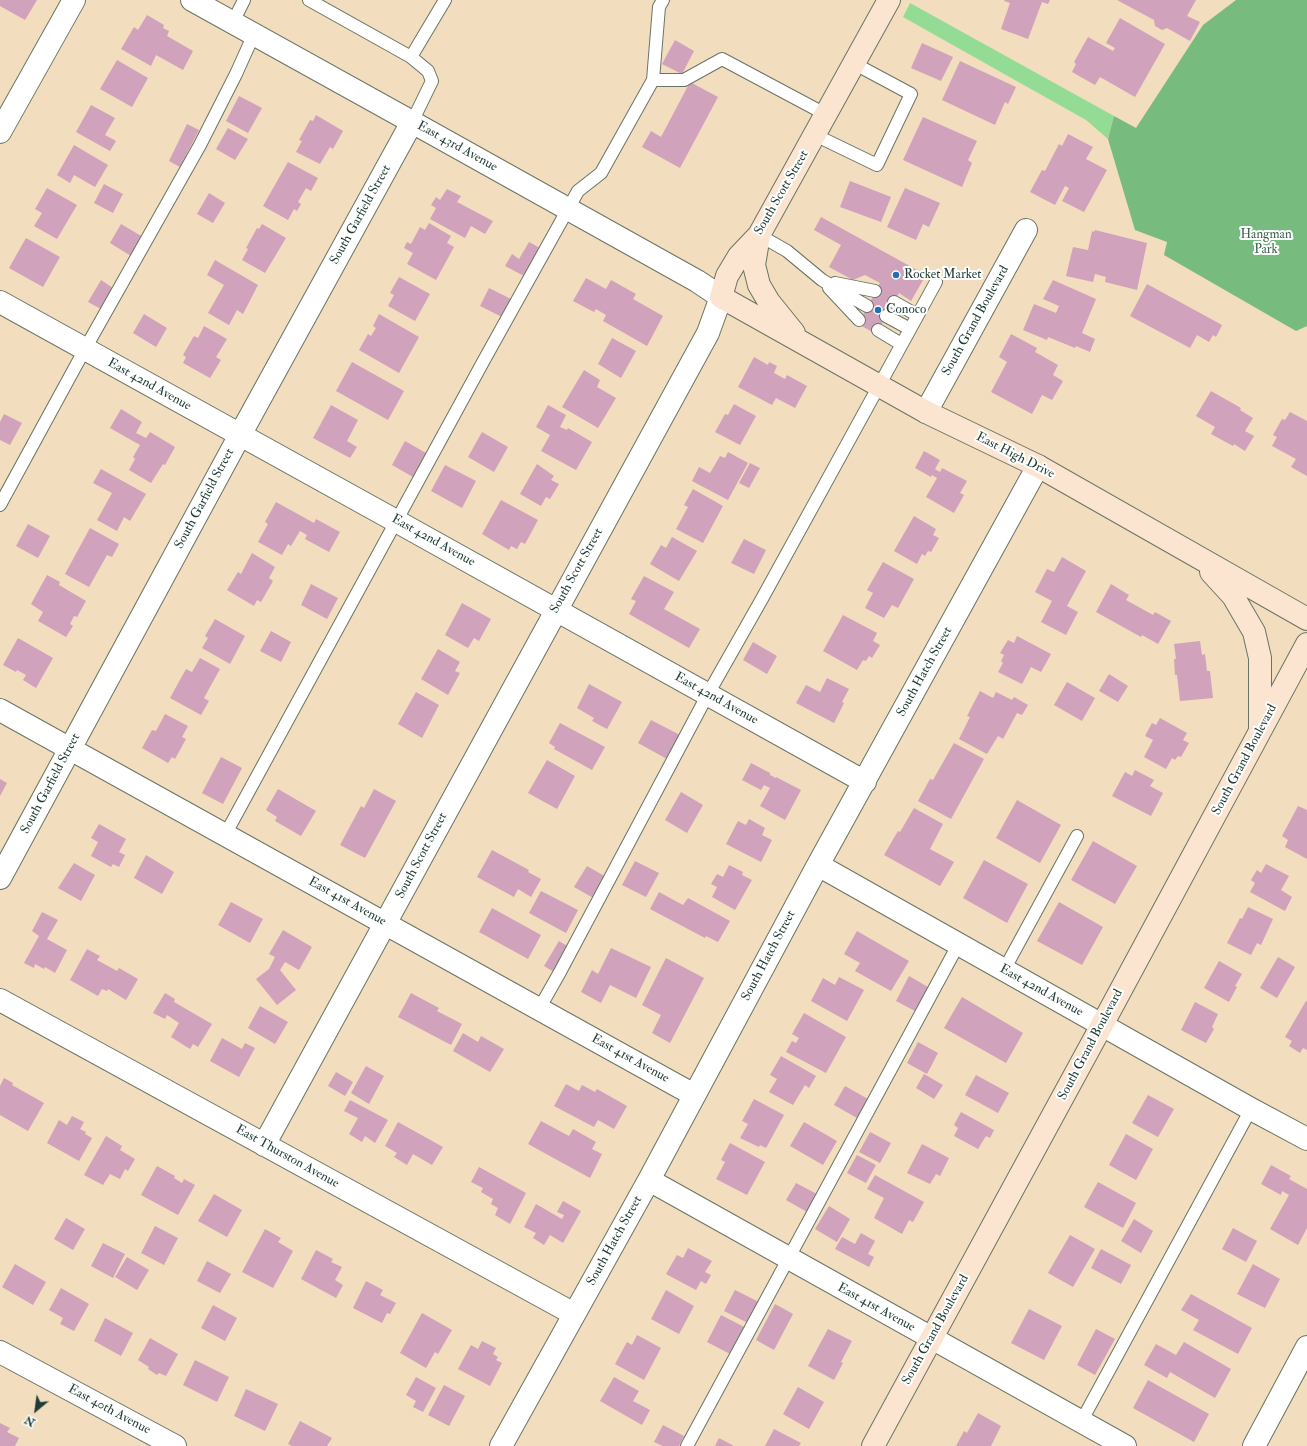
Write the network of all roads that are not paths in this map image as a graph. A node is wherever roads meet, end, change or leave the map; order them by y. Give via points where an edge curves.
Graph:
1 (74, 0) edge
2 (192, 0) edge
3 (244, 0) edge
4 (308, 0) edge
5 (445, 0) edge
6 (663, 0) edge
7 (890, 0) edge
8 (233, 22) junction
9 (254, 34) junction
10 (411, 58) junction
11 (855, 64) junction
12 (653, 80) junction
13 (827, 114) junction
14 (412, 122) junction
15 (0, 132) edge
16 (815, 135) junction
17 (568, 210) junction
18 (1026, 230) dead end
19 (759, 235) junction
20 (822, 280) junction
21 (936, 282) dead end
22 (875, 291) dead end
23 (721, 296) junction
24 (0, 302) edge
25 (894, 302) dead end
26 (867, 306) dead end
27 (917, 315) junction
28 (886, 316) dead end
29 (859, 320) dead end
30 (910, 329) junction
31 (878, 330) dead end
32 (803, 344) junction
33 (901, 344) junction
34 (85, 349) junction
35 (878, 386) junction
36 (926, 412) junction
37 (240, 435) junction
38 (1038, 466) junction
39 (0, 505) edge
40 (396, 521) junction
41 (1195, 555) junction
42 (555, 610) junction
43 (1307, 619) edge
44 (1307, 644) edge
45 (708, 694) junction
46 (0, 710) edge
47 (1260, 731) junction
48 (69, 749) junction
49 (865, 782) junction
50 (225, 835) junction
51 (1077, 836) dead end
52 (818, 865) junction
53 (0, 878) edge
54 (385, 923) junction
55 (958, 945) junction
56 (1004, 970) junction
57 (0, 1000) edge
58 (539, 1009) junction
59 (1102, 1025) junction
60 (694, 1094) junction
61 (1251, 1109) junction
62 (1307, 1139) edge
63 (264, 1145) junction
64 (649, 1180) junction
65 (789, 1259) junction
66 (574, 1314) junction
67 (932, 1339) junction
68 (1307, 1347) edge
69 (0, 1352) edge
70 (1081, 1422) junction
71 (175, 1446) edge
72 (500, 1446) edge
73 (687, 1446) edge
74 (873, 1446) edge
75 (1125, 1446) edge
76 (1254, 1446) edge

1 - 15 street
2 - 8 street, East 43rd Avenue
3 - 8 lane
4 - 10 lane
5 - 10 lane
6 - 12 lane via 659,6
7 - 11 main road, South Scott Street
8 - 9 street, East 43rd Avenue
9 - 14 street, East 43rd Avenue
9 - 34 lane via 200,145
10 - 14 lane via 428,71 432,80
11 - 13 main road, South Scott Street
11 - 16 lane via 911,94 877,165
12 - 13 lane via 684,80 722,59
12 - 17 lane via 601,172 578,191
13 - 16 main road, South Scott Street
14 - 17 street, East 43rd Avenue
14 - 37 street, South Garfield Street
16 - 19 main road, South Scott Street
17 - 23 street, East 43rd Avenue
17 - 40 lane
18 - 36 street, South Grand Boulevard
19 - 20 lane via 787,251
19 - 23 main road, South Scott Street via 739,256 727,276
19 - 32 main road via 754,265 759,285 769,302
20 - 22 lane
20 - 26 lane
20 - 29 lane
21 - 27 lane
23 - 32 main road, East High Drive
23 - 42 street, South Scott Street via 708,333
24 - 34 street, East 42nd Avenue
25 - 27 lane
27 - 30 lane
28 - 30 lane
30 - 33 lane
31 - 33 lane
32 - 35 main road, East High Drive
33 - 35 lane
34 - 37 street, East 42nd Avenue
34 - 39 lane
35 - 36 main road, East High Drive
35 - 45 lane
36 - 38 main road, East High Drive
37 - 40 street, East 42nd Avenue
37 - 48 street, South Garfield Street
38 - 41 main road, East High Drive
38 - 49 street, South Hatch Street
40 - 42 street, East 42nd Avenue
40 - 50 lane
41 - 43 main road, East High Drive
41 - 47 main road via 1233,596 1254,632 1260,658
42 - 45 street, East 42nd Avenue
42 - 54 street, South Scott Street
44 - 47 main road, South Grand Boulevard
45 - 49 street, East 42nd Avenue
45 - 58 lane
46 - 48 street, East 41st Avenue
47 - 59 main road, South Grand Boulevard
48 - 50 street, East 41st Avenue
48 - 53 street, South Garfield Street
49 - 52 street, South Hatch Street
50 - 54 street, East 41st Avenue
51 - 56 lane
52 - 55 street, East 42nd Avenue
52 - 60 street, South Hatch Street
54 - 58 street, East 41st Avenue
54 - 63 street, South Scott Street
55 - 56 street, East 42nd Avenue
55 - 65 lane
56 - 59 street, East 42nd Avenue
57 - 63 street, East Thurston Avenue
58 - 60 street, East 41st Avenue
59 - 61 street, East 42nd Avenue
59 - 67 main road, South Grand Boulevard
60 - 64 street, South Hatch Street
61 - 62 street, East 42nd Avenue
61 - 70 lane
63 - 66 street, East Thurston Avenue
64 - 65 street, East 41st Avenue
64 - 66 street, South Hatch Street
65 - 67 street, East 41st Avenue
65 - 73 lane
66 - 72 street, South Hatch Street
67 - 70 street, East 41st Avenue
67 - 74 main road, South Grand Boulevard
68 - 76 street
69 - 71 street, East 40th Avenue
70 - 75 street, East 41st Avenue

